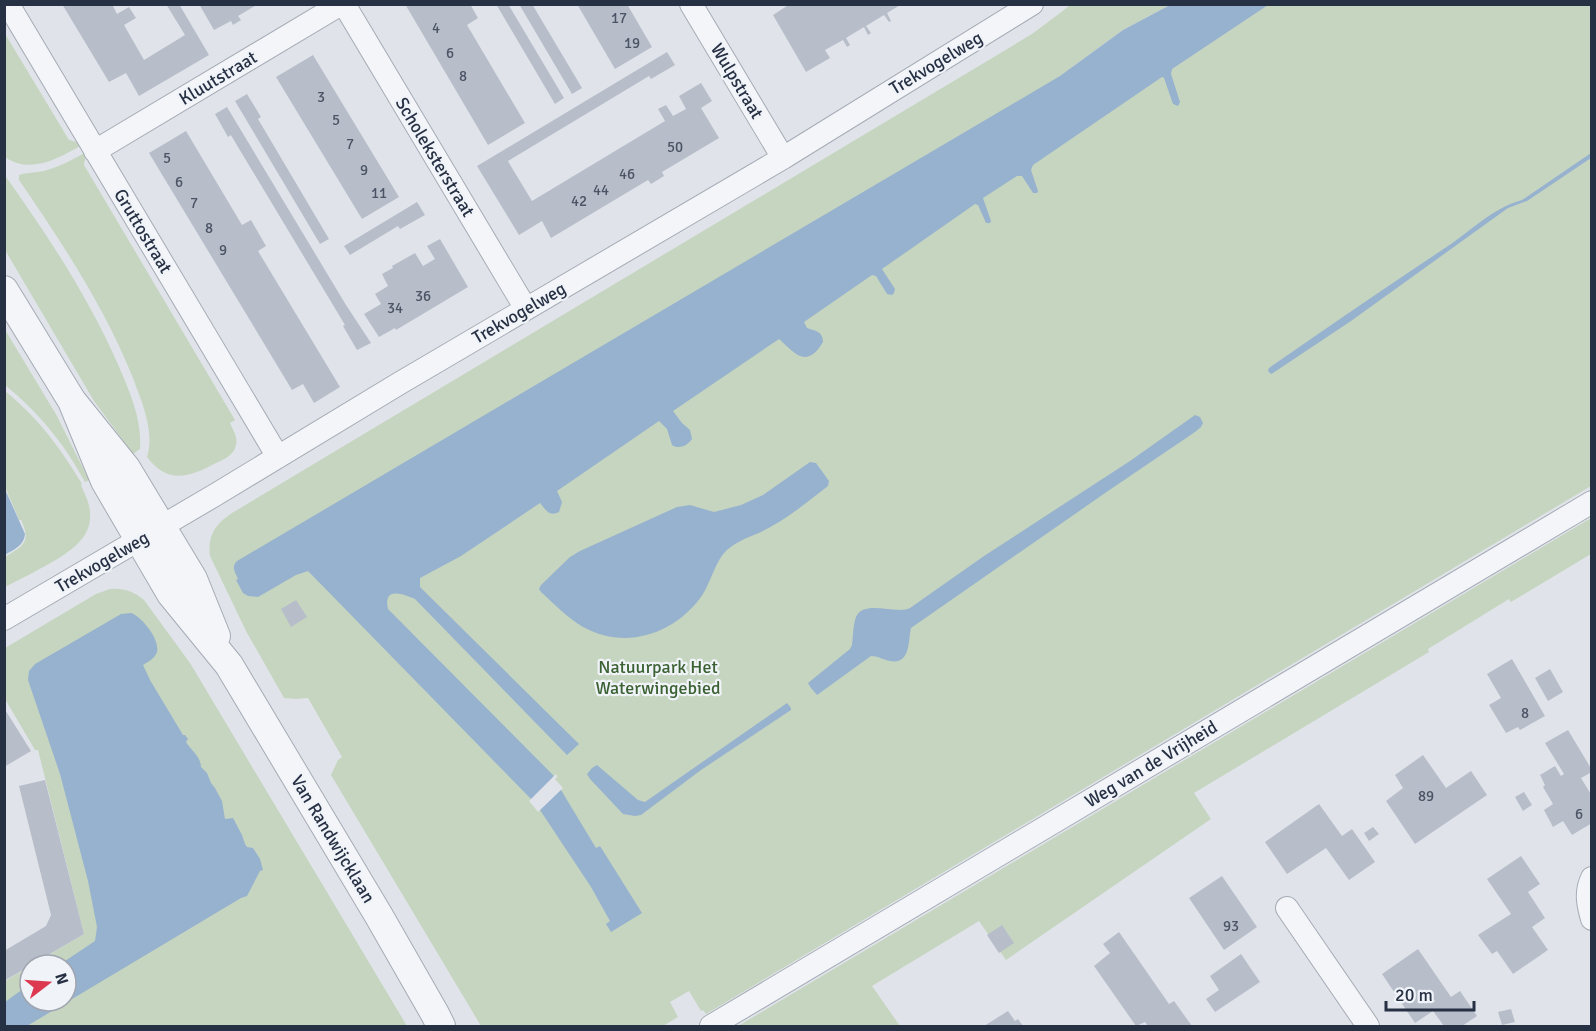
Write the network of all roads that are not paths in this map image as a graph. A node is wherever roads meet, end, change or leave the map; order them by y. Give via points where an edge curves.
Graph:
1 (8, 4) edge
2 (342, 4) edge
3 (691, 4) edge
4 (1032, 4) edge
5 (95, 151) junction
6 (783, 158) junction
7 (4, 290) edge
8 (526, 309) junction
9 (278, 457) junction
10 (1592, 502) edge
11 (150, 533) junction
12 (4, 619) edge
13 (1592, 878) edge
14 (1287, 908) dead end
15 (1592, 919) edge
16 (441, 1022) edge
17 (711, 1026) edge
18 (1368, 1026) edge

1 - 5 street, Gruttostraat
2 - 5 street, Kluutstraat
2 - 8 street, Scholeksterstraat
3 - 6 street, Wulpstraat
4 - 6 street, Trekvogelweg
5 - 9 street, Gruttostraat
6 - 8 street, Trekvogelweg
7 - 11 street, Van Randwijcklaan via 72,401 105,481
8 - 9 street, Trekvogelweg
9 - 11 street, Trekvogelweg
10 - 17 street, Weg van de Vrijheid
11 - 12 street, Trekvogelweg
11 - 16 street, Van Randwijcklaan via 193,579 229,665
13 - 15 street via 1587,895
14 - 18 street

